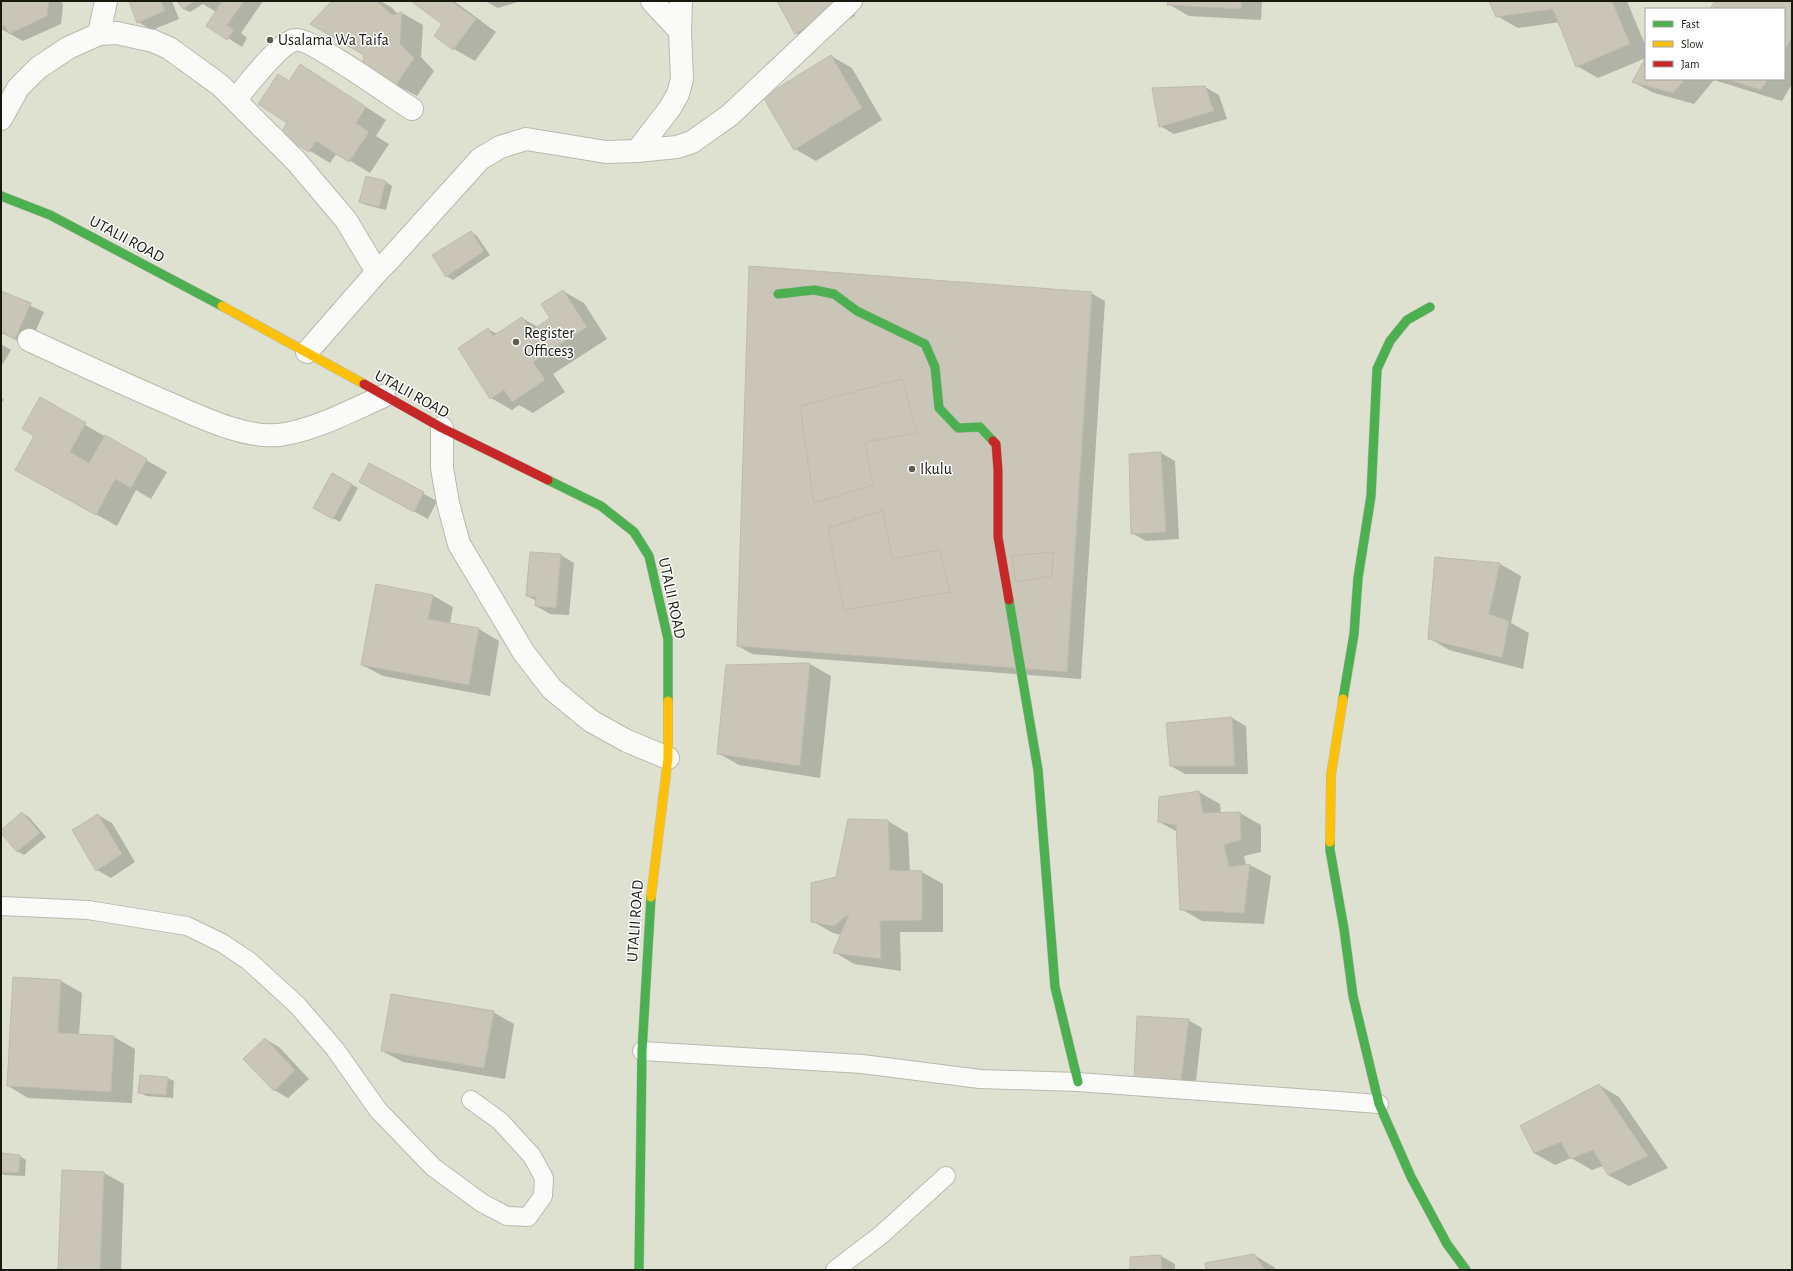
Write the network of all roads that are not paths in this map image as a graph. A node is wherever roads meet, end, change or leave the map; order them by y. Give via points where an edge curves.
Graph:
1 (106, 1) edge
2 (652, 1) edge
3 (681, 1) edge
4 (851, 1) edge
5 (680, 30) junction
6 (99, 34) junction
7 (235, 100) junction
8 (412, 109) dead end
9 (1, 119) edge
10 (637, 151) junction
11 (1, 196) edge
12 (377, 272) junction
13 (778, 294) dead end
14 (1430, 307) dead end
15 (29, 340) dead end
16 (307, 352) junction
17 (384, 396) junction
18 (442, 428) junction
19 (668, 758) junction
20 (1, 906) edge
21 (642, 1052) junction
22 (1078, 1082) junction
23 (471, 1100) dead end
24 (1379, 1104) junction
25 (946, 1176) dead end
26 (639, 1270) edge
27 (835, 1270) edge
28 (1466, 1270) edge

1 - 6 street
2 - 5 street
3 - 5 street
4 - 10 street via 730,115 707,132 692,142 677,147
5 - 10 street via 682,79 678,94
6 - 7 street via 117,33 139,37 169,48 198,68
6 - 9 street via 68,48 38,68 18,88
7 - 8 street via 281,48 296,40 304,41 339,61
7 - 12 street via 296,161 346,220
10 - 12 street via 606,152 526,139 500,147 480,159
11 - 16 street, UTALII ROAD via 50,214
12 - 16 street
13 - 22 street via 814,290 834,294 857,311 925,344 935,367 939,408 958,428 980,427 996,444 998,537 1038,770 1056,987
14 - 24 street via 1407,320 1390,341 1377,369 1371,496 1358,578 1354,634 1331,775 1330,850 1353,996
15 - 17 street via 210,421 258,435 284,435
16 - 17 street, UTALII ROAD
17 - 18 street, UTALII ROAD
18 - 19 street via 442,468 459,544 524,653 552,689 591,721 627,741
18 - 19 street, UTALII ROAD via 601,506 634,532 649,556 668,638
19 - 21 street, UTALII ROAD via 651,891
20 - 23 lane via 88,910 187,926 222,943 248,961 298,1006 336,1049 378,1110 433,1167 482,1203 507,1216 528,1217 543,1196 544,1178 532,1156 500,1120
21 - 22 lane via 862,1064 980,1079
21 - 26 street, UTALII ROAD
22 - 24 lane
24 - 28 street via 1410,1177 1447,1244
25 - 27 lane via 881,1235

